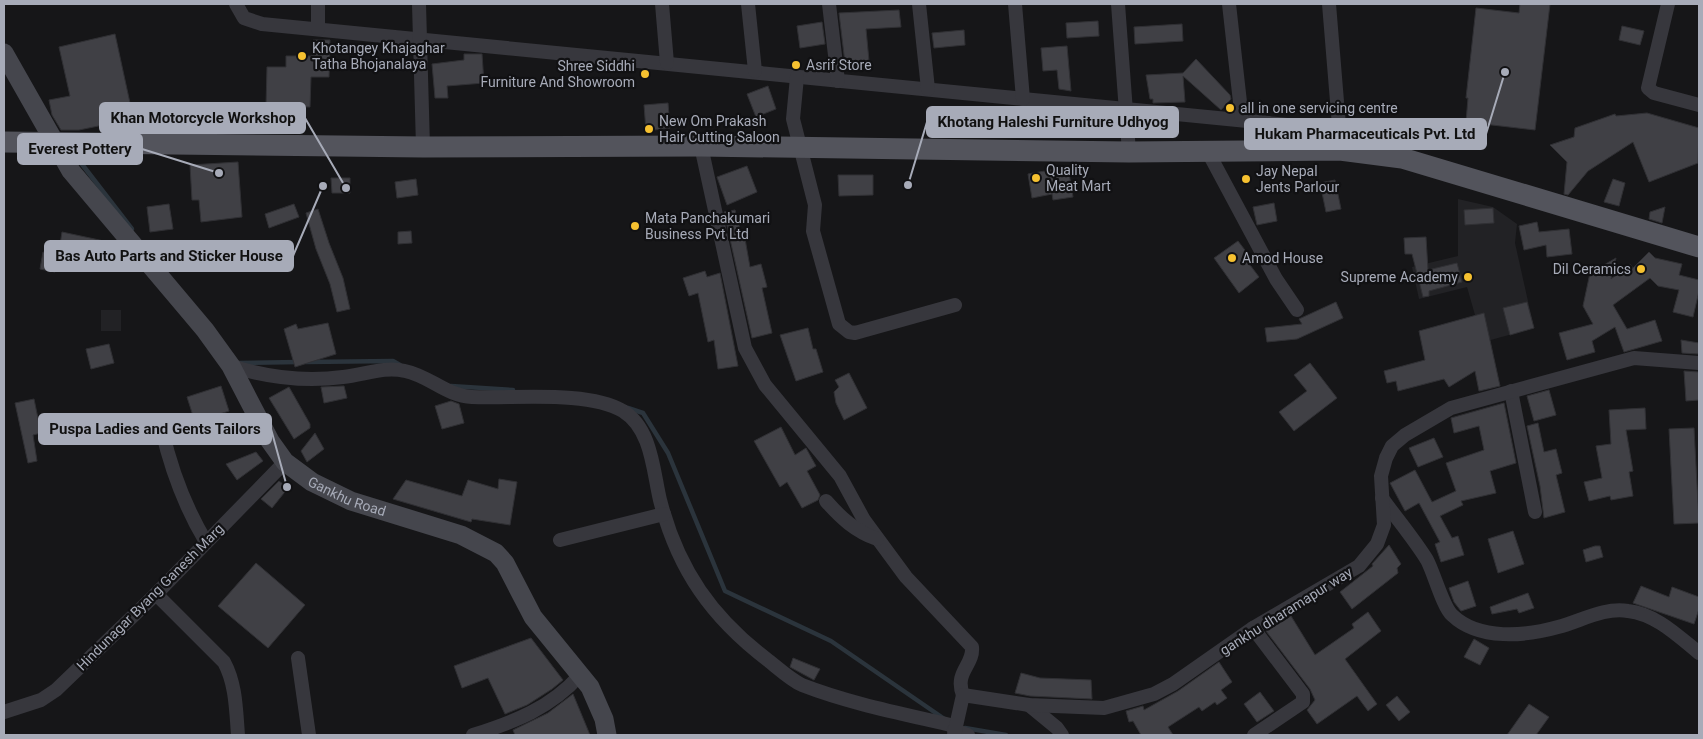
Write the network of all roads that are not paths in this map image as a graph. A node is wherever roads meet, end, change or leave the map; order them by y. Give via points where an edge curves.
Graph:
1 (236, 4) edge
2 (318, 4) edge
3 (419, 4) edge
4 (662, 4) edge
5 (748, 4) edge
6 (829, 4) edge
7 (919, 4) edge
8 (1015, 4) edge
9 (1118, 4) edge
10 (1229, 4) edge
11 (1329, 4) edge
12 (1668, 4) edge
13 (318, 30) junction
14 (421, 41) junction
15 (4, 53) edge
16 (667, 63) junction
17 (755, 71) junction
18 (796, 77) junction
19 (838, 81) junction
20 (928, 89) junction
21 (1024, 99) junction
22 (1699, 105) edge
23 (1125, 109) junction
24 (1242, 120) junction
25 (1340, 140) junction
26 (4, 142) edge
27 (55, 142) junction
28 (701, 146) junction
29 (423, 147) junction
30 (799, 148) junction
31 (1129, 152) junction
32 (1208, 152) junction
33 (1699, 247) edge
34 (955, 305) dead end
35 (1297, 310) dead end
36 (1699, 363) edge
37 (231, 366) junction
38 (1511, 391) junction
39 (162, 430) dead end
40 (285, 462) junction
41 (1381, 497) junction
42 (826, 501) dead end
43 (1534, 512) dead end
44 (664, 514) junction
45 (878, 539) junction
46 (560, 540) dead end
47 (206, 542) junction
48 (156, 594) junction
49 (1253, 628) junction
50 (1699, 653) edge
51 (298, 658) dead end
52 (580, 675) junction
53 (963, 695) junction
54 (1029, 705) junction
55 (4, 712) edge
56 (954, 730) edge
57 (238, 735) edge
58 (309, 735) edge
59 (473, 735) edge
60 (607, 735) edge
61 (968, 735) edge
62 (1062, 735) edge
63 (1254, 735) edge

1 - 13 street via 244,18 252,23
2 - 13 street
3 - 14 street
4 - 16 street
5 - 17 street
6 - 19 street
7 - 20 street
8 - 21 street
9 - 23 street
10 - 24 street
11 - 25 street
12 - 22 street via 1648,88 1654,93
13 - 14 street
14 - 16 street
14 - 29 street
15 - 27 main road, Gankhu Road
16 - 17 street
17 - 18 street
18 - 19 street
18 - 30 street via 793,119
19 - 20 street
20 - 21 street
21 - 23 street
23 - 24 street
23 - 31 street
24 - 25 street
25 - 32 main road
25 - 33 main road
26 - 27 main road
27 - 29 main road
27 - 37 main road, Gankhu Road via 71,171 134,243
28 - 29 main road
28 - 30 main road
28 - 45 street via 745,348 764,385 840,476
30 - 31 main road
30 - 34 street via 815,205 813,231 839,324 855,333
31 - 32 main road
32 - 35 street via 1276,279
36 - 38 street, gankhu dharamapur way via 1634,358
37 - 40 main road, Gankhu Road via 270,441
37 - 44 street via 258,374 302,378 341,378 384,369 405,370 448,392 468,397 569,398 608,405 633,419 642,431
38 - 41 street, gankhu dharamapur way via 1451,408 1404,435 1392,446 1386,458 1381,476
38 - 43 street
39 - 47 street via 169,462 192,520
40 - 47 street, Hindunagar Byang Ganesh Marg
40 - 52 main road, Gankhu Road via 312,482 351,502 461,535 496,553 505,563 533,617
41 - 49 street, gankhu dharamapur way via 1384,525 1377,544 1359,566
41 - 50 street via 1426,560 1451,615 1476,629 1511,634 1556,628 1604,612 1629,611 1656,620
42 - 45 street via 844,521 863,534
44 - 46 street
44 - 56 street via 682,563 725,625 800,684
45 - 53 street via 927,602 972,647 973,653 962,672 960,686
47 - 48 street, Hindunagar Byang Ganesh Marg
48 - 55 street, Hindunagar Byang Ganesh Marg via 56,690 41,700
48 - 57 street via 224,662 234,689
49 - 54 street, gankhu dharamapur way via 1154,694 1104,708
49 - 63 street via 1303,694 1303,702
51 - 58 street
52 - 59 street via 564,693 537,709 508,724
52 - 60 main road, Gankhu Road via 598,703
53 - 54 street, gankhu dharamapur way
53 - 56 street
54 - 62 street
56 - 61 street

